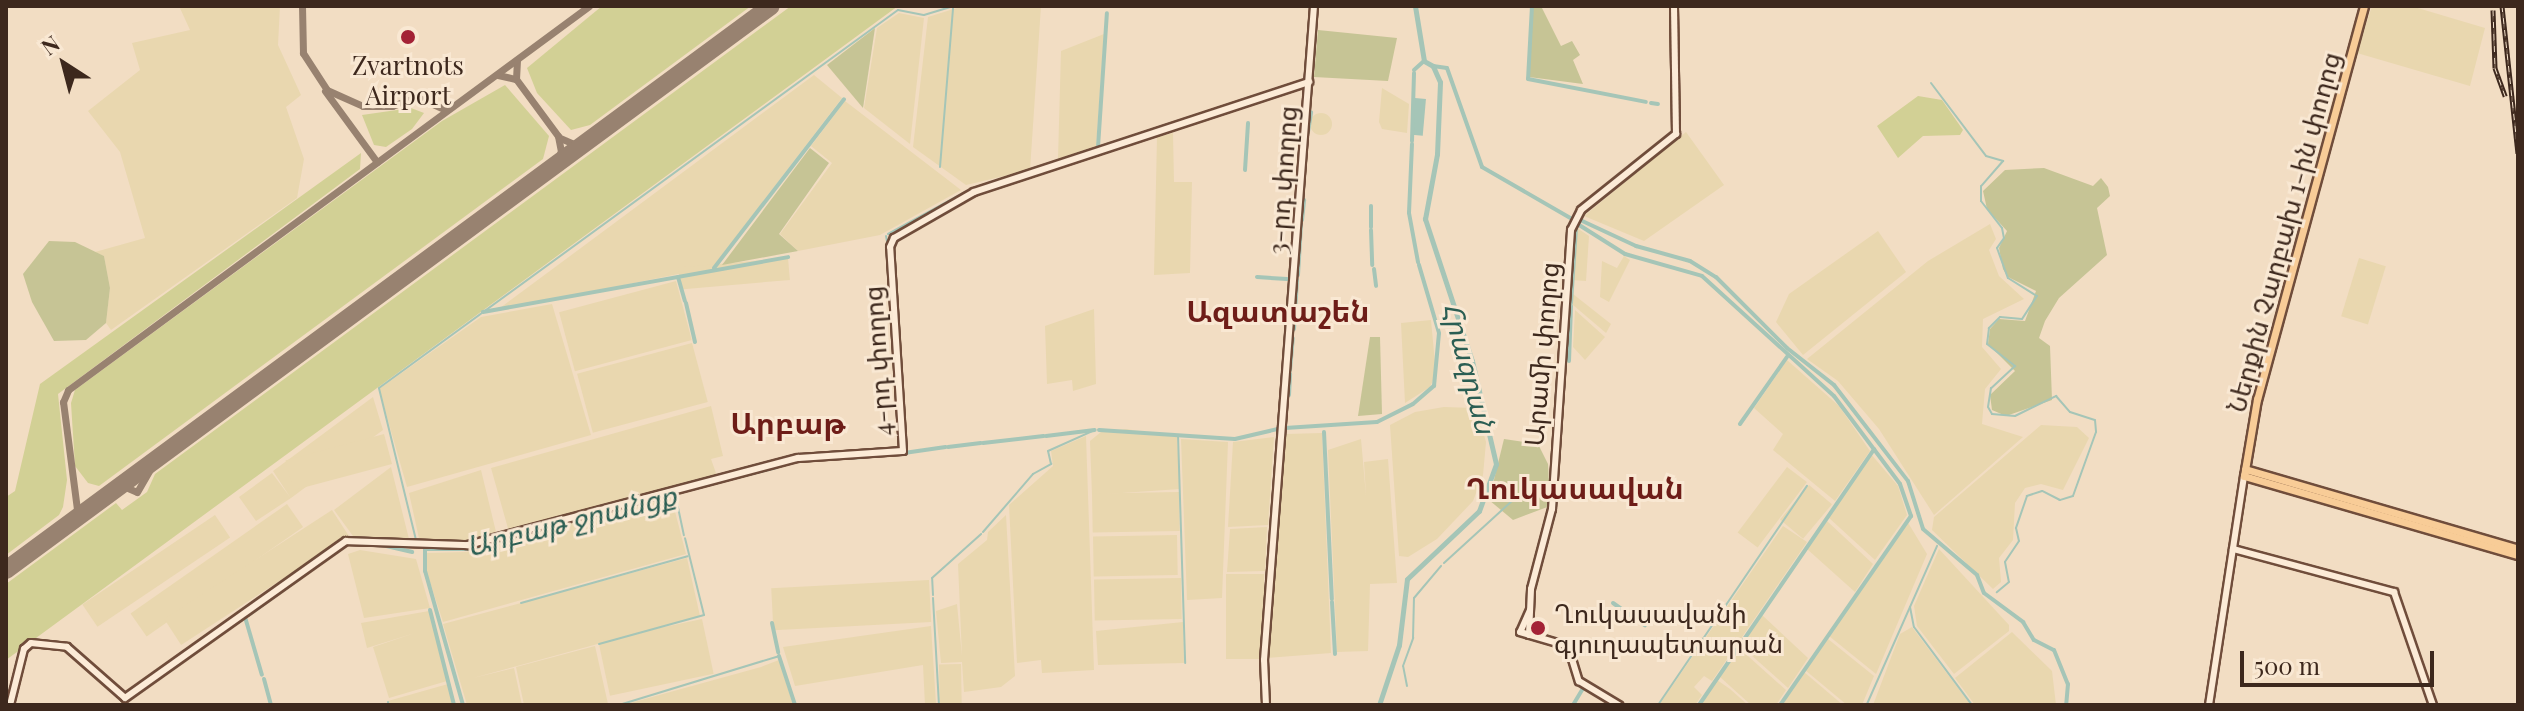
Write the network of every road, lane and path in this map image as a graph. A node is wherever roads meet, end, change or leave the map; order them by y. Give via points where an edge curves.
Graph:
1 (1314, 6) edge
2 (1674, 6) edge
3 (2364, 6) edge
4 (1309, 80) junction
5 (2244, 473) junction
6 (2233, 549) junction
7 (2518, 549) edge
8 (2518, 555) edge
9 (1530, 610) junction
10 (1529, 635) junction
11 (10, 705) edge
12 (1266, 705) edge
13 (1619, 705) edge
14 (2209, 705) edge
15 (2433, 705) edge

1 - 4 main road, 3-րդ փողոց
2 - 9 main road, Արամի փողոց via 1676,134 1576,216 1571,230 1552,509
3 - 5 main road, Ներքին Չարբախ 1-ին փողոց via 2257,399
4 - 11 main road, 4-րդ փողոց via 974,192 892,240 903,451 798,458 468,545 346,541 125,698 114,694 67,647 31,643 24,649
4 - 12 main road, 3-րդ փողոց via 1264,660
5 - 6 main road
5 - 7 main road
5 - 8 main road
6 - 14 main road
6 - 15 main road via 2394,592
9 - 10 main road, Արամի փողոց
9 - 10 main road, Արամի փողոց via 1520,632
10 - 13 main road, Արամի փողոց via 1568,646 1579,681

